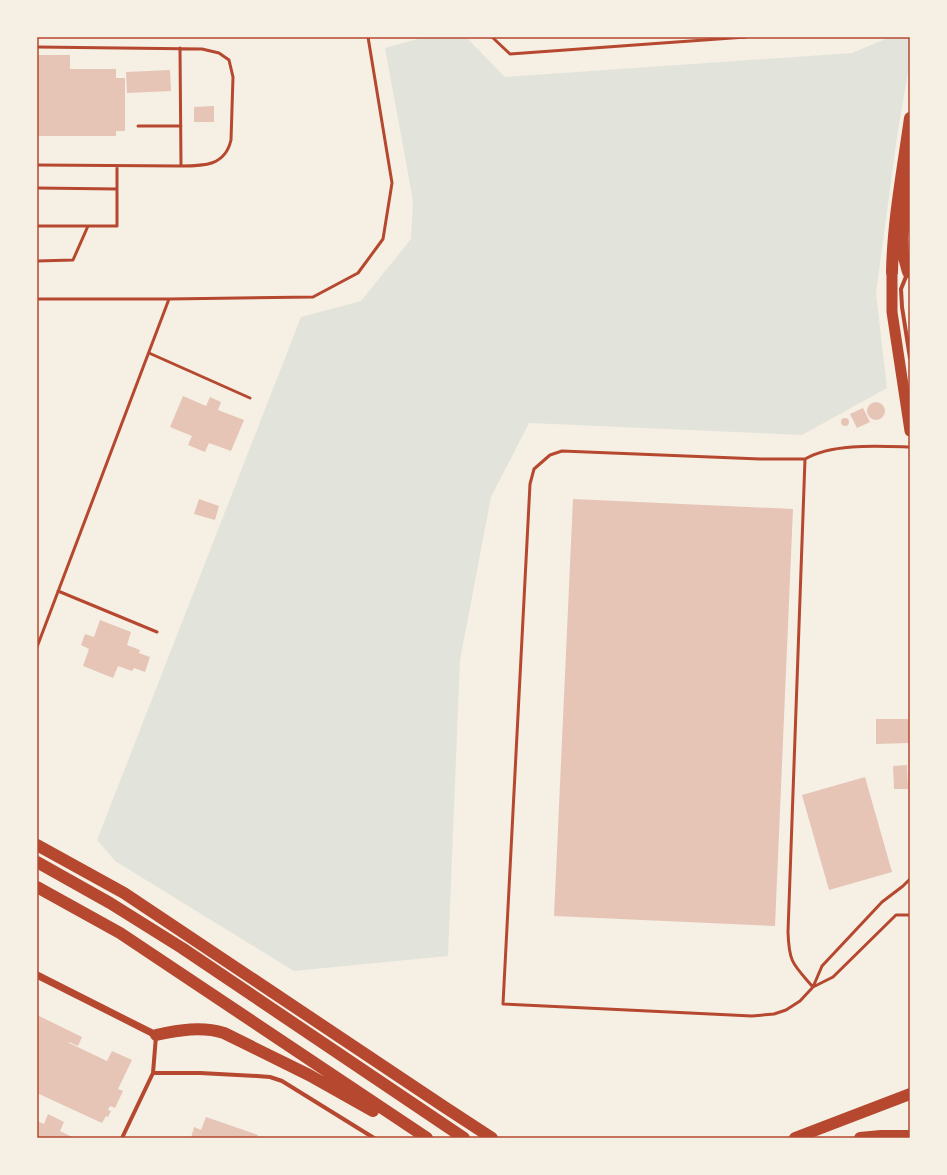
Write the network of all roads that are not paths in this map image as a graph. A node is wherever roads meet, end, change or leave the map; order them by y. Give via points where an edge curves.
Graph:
1 (368, 37) edge
2 (492, 37) edge
3 (746, 37) edge
4 (37, 47) edge
5 (180, 48) junction
6 (910, 118) edge
7 (138, 126) dead end
8 (181, 126) junction
9 (37, 165) edge
10 (117, 166) junction
11 (182, 166) junction
12 (910, 169) edge
13 (37, 188) edge
14 (117, 189) junction
15 (37, 226) edge
16 (88, 226) junction
17 (37, 260) edge
18 (892, 272) joint
19 (909, 272) edge
20 (37, 299) edge
21 (170, 299) junction
22 (149, 353) junction
23 (910, 358) edge
24 (250, 398) dead end
25 (910, 431) edge
26 (910, 447) edge
27 (805, 459) junction
28 (58, 591) junction
29 (158, 632) dead end
30 (37, 647) edge
31 (37, 845) edge
32 (37, 862) edge
33 (910, 879) edge
34 (37, 887) edge
35 (910, 915) edge
36 (37, 975) edge
37 (813, 987) junction
38 (156, 1035) junction
39 (153, 1073) junction
40 (910, 1094) edge
41 (909, 1136) edge
42 (122, 1138) edge
43 (374, 1138) edge
44 (423, 1138) edge
45 (427, 1138) edge
46 (464, 1138) edge
47 (492, 1138) edge
48 (795, 1138) edge
49 (860, 1138) edge

1 - 21 lane via 392,184 383,239 358,273 313,298
2 - 3 lane via 510,54
4 - 5 lane
5 - 8 lane
5 - 11 lane via 219,53 229,60 233,77 229,149 215,162 202,166
6 - 18 highway via 892,247
7 - 8 lane
8 - 11 lane
9 - 10 lane
10 - 11 lane
10 - 14 lane
12 - 19 highway via 902,238 903,254
13 - 14 lane
14 - 16 lane via 117,226
15 - 16 lane
16 - 17 lane via 73,260
18 - 25 highway via 892,312
19 - 23 street via 901,290
20 - 21 lane
21 - 22 lane
22 - 24 lane
22 - 28 lane
26 - 27 lane via 840,448 811,455
27 - 37 lane via 788,932 791,960
27 - 37 lane via 562,451 550,455 534,469 530,484 503,1004 752,1016 786,1010 800,1001
28 - 29 lane
28 - 30 lane
31 - 47 highway via 124,893
32 - 46 highway via 182,948
33 - 37 lane via 882,902 822,966
34 - 45 highway via 120,933
35 - 37 lane via 896,915 833,977
36 - 38 street
38 - 39 street
38 - 44 highway via 196,1029 213,1029 224,1033 309,1075
39 - 42 street
39 - 43 street via 250,1075 276,1079
40 - 48 highway
41 - 49 highway

